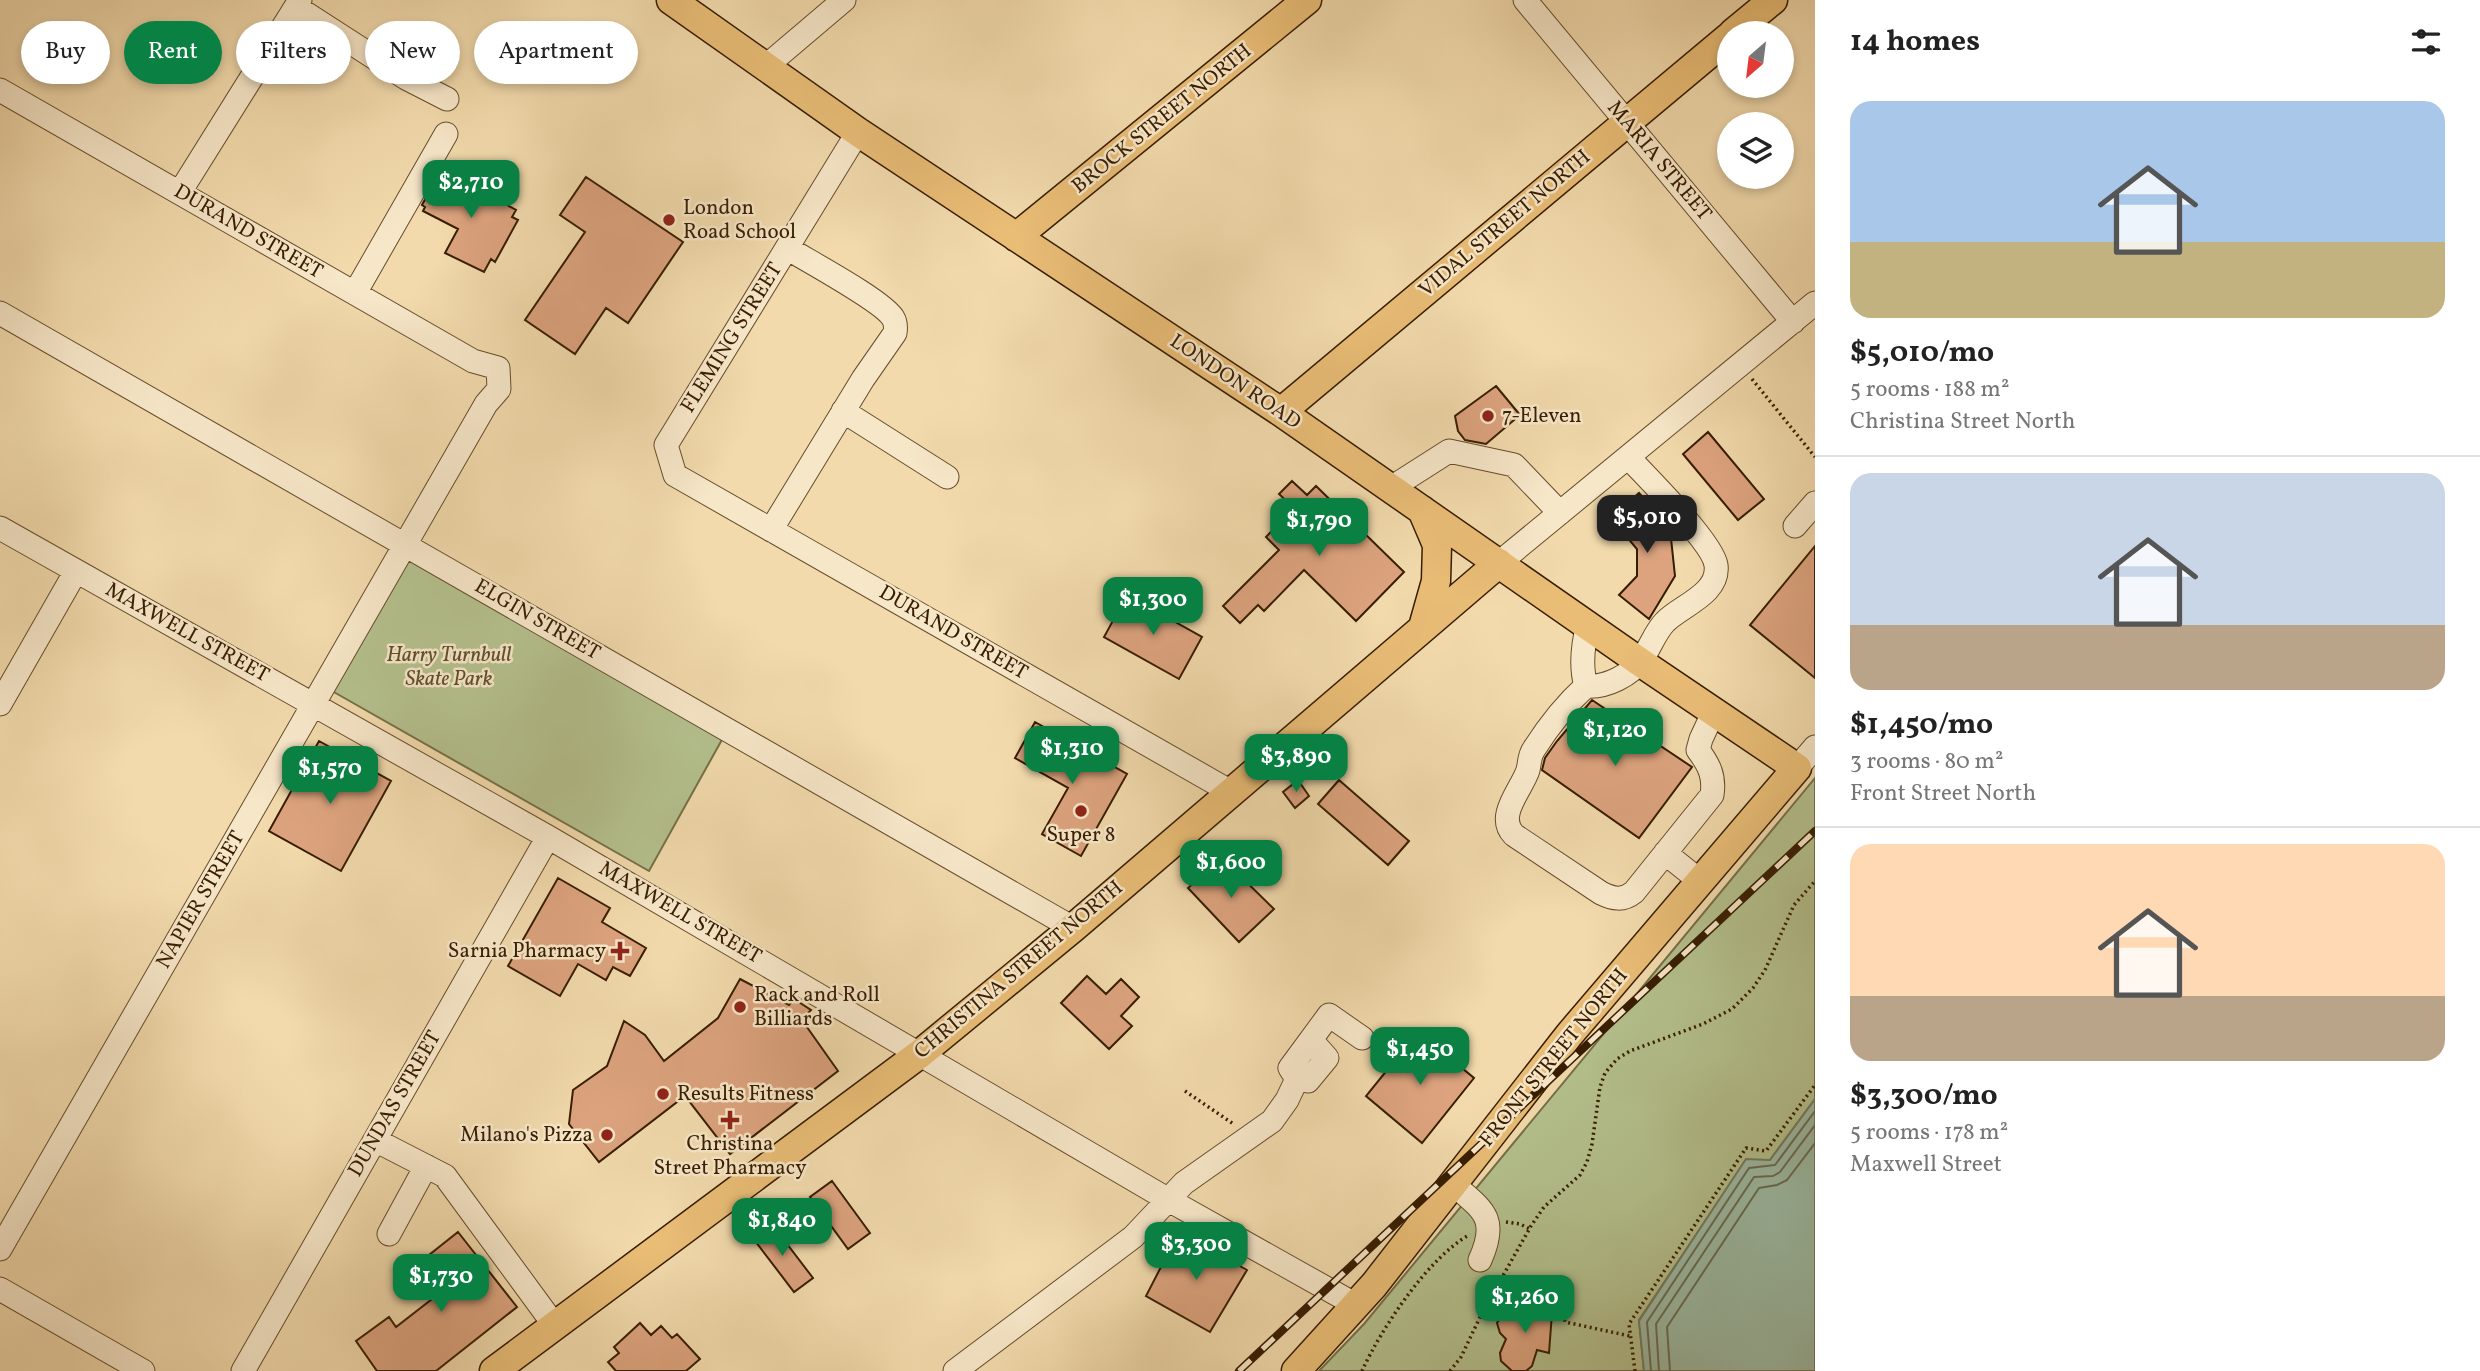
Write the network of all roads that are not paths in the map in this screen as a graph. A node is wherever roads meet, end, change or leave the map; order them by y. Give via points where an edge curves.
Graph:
1 (671, 0) edge
2 (844, 0) edge
3 (1307, 0) edge
4 (1525, 0) edge
5 (1773, 0) edge
6 (298, 3) edge
7 (1748, 21) edge
8 (1717, 47) edge
9 (765, 67) junction
10 (0, 90) edge
11 (447, 99) dead end
12 (1626, 122) junction
13 (858, 132) junction
14 (446, 134) dead end
15 (180, 192) junction
16 (1016, 237) junction
17 (787, 248) junction
18 (355, 293) junction
19 (1815, 303) edge
20 (0, 313) edge
21 (1793, 322) junction
22 (498, 368) joint
23 (843, 411) junction
24 (1281, 412) junction
25 (1628, 457) junction
26 (675, 475) joint
27 (947, 477) dead end
28 (1391, 488) junction
29 (1815, 503) edge
30 (1422, 510) junction
31 (1560, 513) junction
32 (1795, 526) dead end
33 (0, 528) edge
34 (771, 530) junction
35 (405, 545) junction
36 (1499, 563) junction
37 (76, 571) junction
38 (1588, 624) junction
39 (1423, 627) junction
40 (1640, 662) junction
41 (1586, 686) junction
42 (314, 703) junction
43 (0, 704) edge
44 (1714, 711) junction
45 (1806, 757) edge
46 (1231, 792) junction
47 (548, 837) junction
48 (1665, 853) junction
49 (1700, 881) junction
50 (1073, 928) junction
51 (1362, 1038) dead end
52 (921, 1053) junction
53 (375, 1140) junction
54 (426, 1167) junction
55 (1453, 1184) junction
56 (1167, 1199) junction
57 (389, 1234) dead end
58 (0, 1249) edge
59 (1480, 1260) dead end
60 (0, 1289) edge
61 (1356, 1305) junction
62 (555, 1326) junction
63 (143, 1371) edge
64 (243, 1371) edge
65 (494, 1371) edge
66 (955, 1371) edge
67 (1296, 1371) edge

1 - 9 main road, LONDON ROAD
2 - 9 street
3 - 16 main road, BROCK STREET NORTH
4 - 12 street, MARIA STREET
5 - 7 main road, VIDAL STREET NORTH
6 - 11 street via 406,78
6 - 15 street
8 - 12 main road, VIDAL STREET NORTH
9 - 13 main road, LONDON ROAD
10 - 15 street, DURAND STREET
12 - 21 street, MARIA STREET
12 - 24 main road, VIDAL STREET NORTH
13 - 16 main road, LONDON ROAD
13 - 17 street, FLEMING STREET
14 - 18 street
15 - 18 street, DURAND STREET
16 - 24 main road, LONDON ROAD
17 - 23 street via 869,298 892,315 897,326
17 - 26 street, FLEMING STREET via 666,445
18 - 22 street, DURAND STREET via 473,361
19 - 21 street, CHRISTINA STREET NORTH
20 - 35 street, ELGIN STREET
21 - 25 street, CHRISTINA STREET NORTH via 1744,372
22 - 35 street, NAPIER STREET via 499,389
23 - 27 street
23 - 34 street
24 - 28 main road, LONDON ROAD
25 - 31 street, CHRISTINA STREET NORTH
25 - 40 street via 1678,511 1716,565 1713,583 1664,622
26 - 34 street, DURAND STREET
28 - 30 main road, LONDON ROAD
28 - 31 street via 1448,451 1514,465
29 - 32 street
30 - 36 main road, LONDON ROAD
30 - 39 main road via 1437,545 1436,581
31 - 36 street, CHRISTINA STREET NORTH
33 - 37 street, MAXWELL STREET
34 - 46 street, DURAND STREET
35 - 42 street, NAPIER STREET
35 - 50 street, ELGIN STREET
36 - 38 main road, LONDON ROAD
36 - 39 main road, CHRISTINA STREET NORTH
37 - 42 street, MAXWELL STREET
37 - 43 street
38 - 40 main road, LONDON ROAD
38 - 41 street via 1583,664
39 - 46 main road, CHRISTINA STREET NORTH
40 - 41 street via 1615,680
40 - 44 main road, LONDON ROAD
41 - 48 street via 1532,751 1508,815 1509,830 1614,898 1623,899 1634,892
42 - 47 street, MAXWELL STREET
42 - 58 street, NAPIER STREET
44 - 45 main road, LONDON ROAD
44 - 48 street via 1698,750 1714,780 1712,795
45 - 49 main road, FRONT STREET NORTH
46 - 50 main road, CHRISTINA STREET NORTH
47 - 52 street, MAXWELL STREET
47 - 53 street, DUNDAS STREET
48 - 49 street
49 - 55 main road, FRONT STREET NORTH via 1569,1035
50 - 52 main road, CHRISTINA STREET NORTH
51 - 56 street via 1329,1014 1290,1068 1297,1079 1272,1121
52 - 56 street, MAXWELL STREET
52 - 62 main road, CHRISTINA STREET NORTH
53 - 54 street
53 - 64 street, DUNDAS STREET
54 - 57 street
54 - 62 street via 445,1175
55 - 59 street via 1485,1212 1490,1227
55 - 61 main road, FRONT STREET NORTH
56 - 61 street, MAXWELL STREET
56 - 66 street via 1133,1237
60 - 63 street
61 - 67 main road, FRONT STREET NORTH
62 - 65 main road, CHRISTINA STREET NORTH

